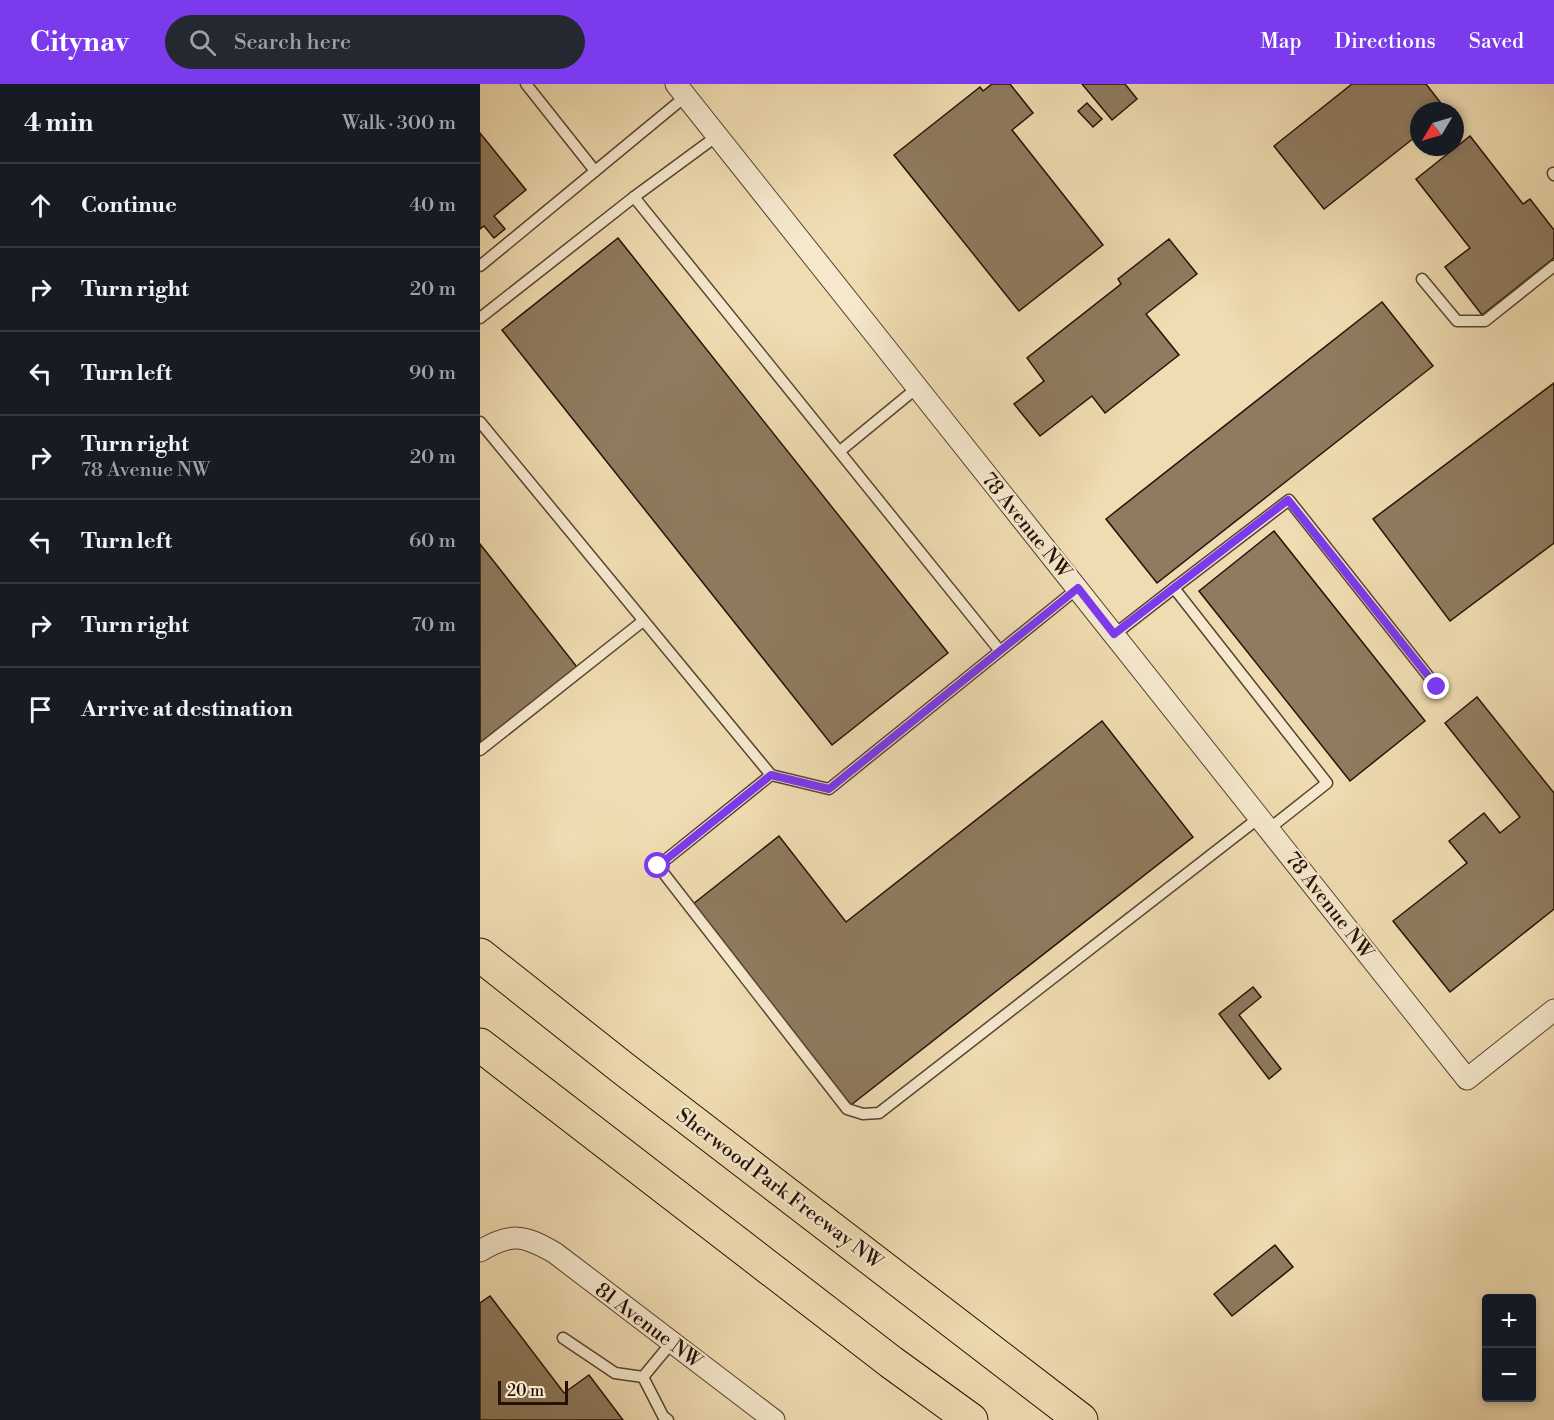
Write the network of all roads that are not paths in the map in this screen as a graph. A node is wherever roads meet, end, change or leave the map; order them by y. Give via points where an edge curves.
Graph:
1 (526, 84) edge
2 (681, 90) edge
3 (717, 136) junction
4 (595, 171) junction
5 (634, 197) junction
6 (480, 266) edge
7 (1554, 267) edge
8 (1422, 279) dead end
9 (480, 318) edge
10 (918, 387) junction
11 (480, 422) edge
12 (840, 451) junction
13 (1078, 588) junction
14 (1174, 588) junction
15 (643, 621) junction
16 (1114, 634) junction
17 (1000, 651) junction
18 (1437, 687) dead end
19 (480, 750) edge
20 (771, 775) junction
21 (1265, 823) junction
22 (480, 955) edge
23 (1554, 1010) edge
24 (480, 1045) edge
25 (480, 1251) edge
26 (563, 1338) dead end
27 (672, 1342) junction
28 (644, 1377) junction
29 (668, 1420) edge
30 (774, 1420) edge
31 (971, 1420) edge
32 (1081, 1420) edge

1 - 4 lane
2 - 3 street, 78 Avenue NW
2 - 4 lane
3 - 5 lane
3 - 10 street, 78 Avenue NW
4 - 6 lane
5 - 9 lane
5 - 12 lane
7 - 8 lane via 1485,321 1457,321
10 - 12 lane
10 - 13 street, 78 Avenue NW
11 - 15 lane
12 - 17 lane
13 - 16 street, 78 Avenue NW
13 - 17 lane
14 - 16 lane
14 - 18 lane via 1288,500
14 - 21 lane via 1327,783
15 - 19 lane
15 - 20 lane
16 - 21 street, 78 Avenue NW
17 - 20 lane via 829,789
20 - 21 lane via 658,866 847,1109 863,1114 879,1113
21 - 23 street, 78 Avenue NW via 1467,1079
22 - 32 highway, Sherwood Park Freeway NW
24 - 31 highway
25 - 27 street, 81 Avenue NW via 495,1242 520,1237 555,1253
26 - 28 lane via 615,1373
27 - 28 lane
27 - 30 street, 81 Avenue NW
28 - 29 lane

